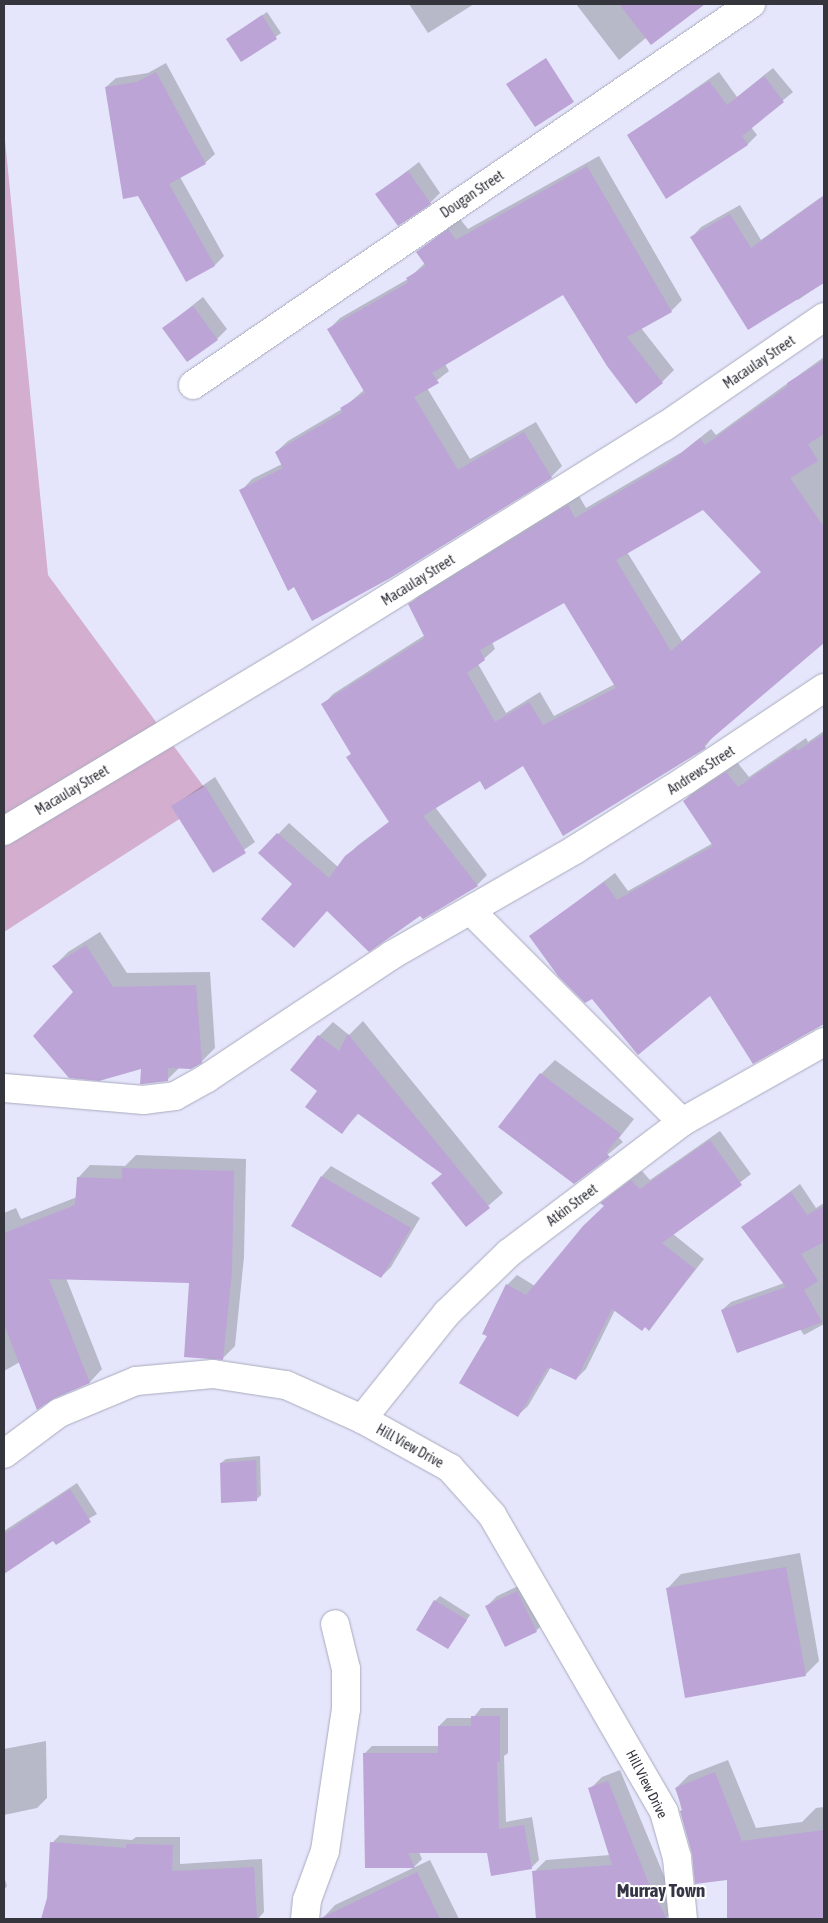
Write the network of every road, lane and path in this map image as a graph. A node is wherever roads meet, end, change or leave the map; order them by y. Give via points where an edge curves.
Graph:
1 (752, 4) edge
2 (824, 317) edge
3 (193, 385) dead end
4 (824, 688) edge
5 (4, 831) edge
6 (471, 912) junction
7 (824, 1042) edge
8 (4, 1088) edge
9 (682, 1122) junction
10 (362, 1419) junction
11 (4, 1454) edge
12 (334, 1624) dead end
13 (305, 1919) edge
14 (683, 1919) edge

1 - 3 street, Dougan Street
2 - 5 street, Macaulay Street via 655,433 294,657
4 - 6 street, Andrews Street via 576,849
6 - 8 street, Andrews Street via 392,955 207,1078 174,1096 144,1100
6 - 9 street
7 - 9 street, Atkin Street
9 - 10 street, Atkin Street via 509,1253 447,1312
10 - 11 street, Hill View Drive via 286,1385 213,1374 136,1381 59,1413
10 - 14 street, Hill View Drive via 450,1468 492,1515 664,1812 677,1858
12 - 13 street via 346,1669 346,1709 325,1851 307,1900

